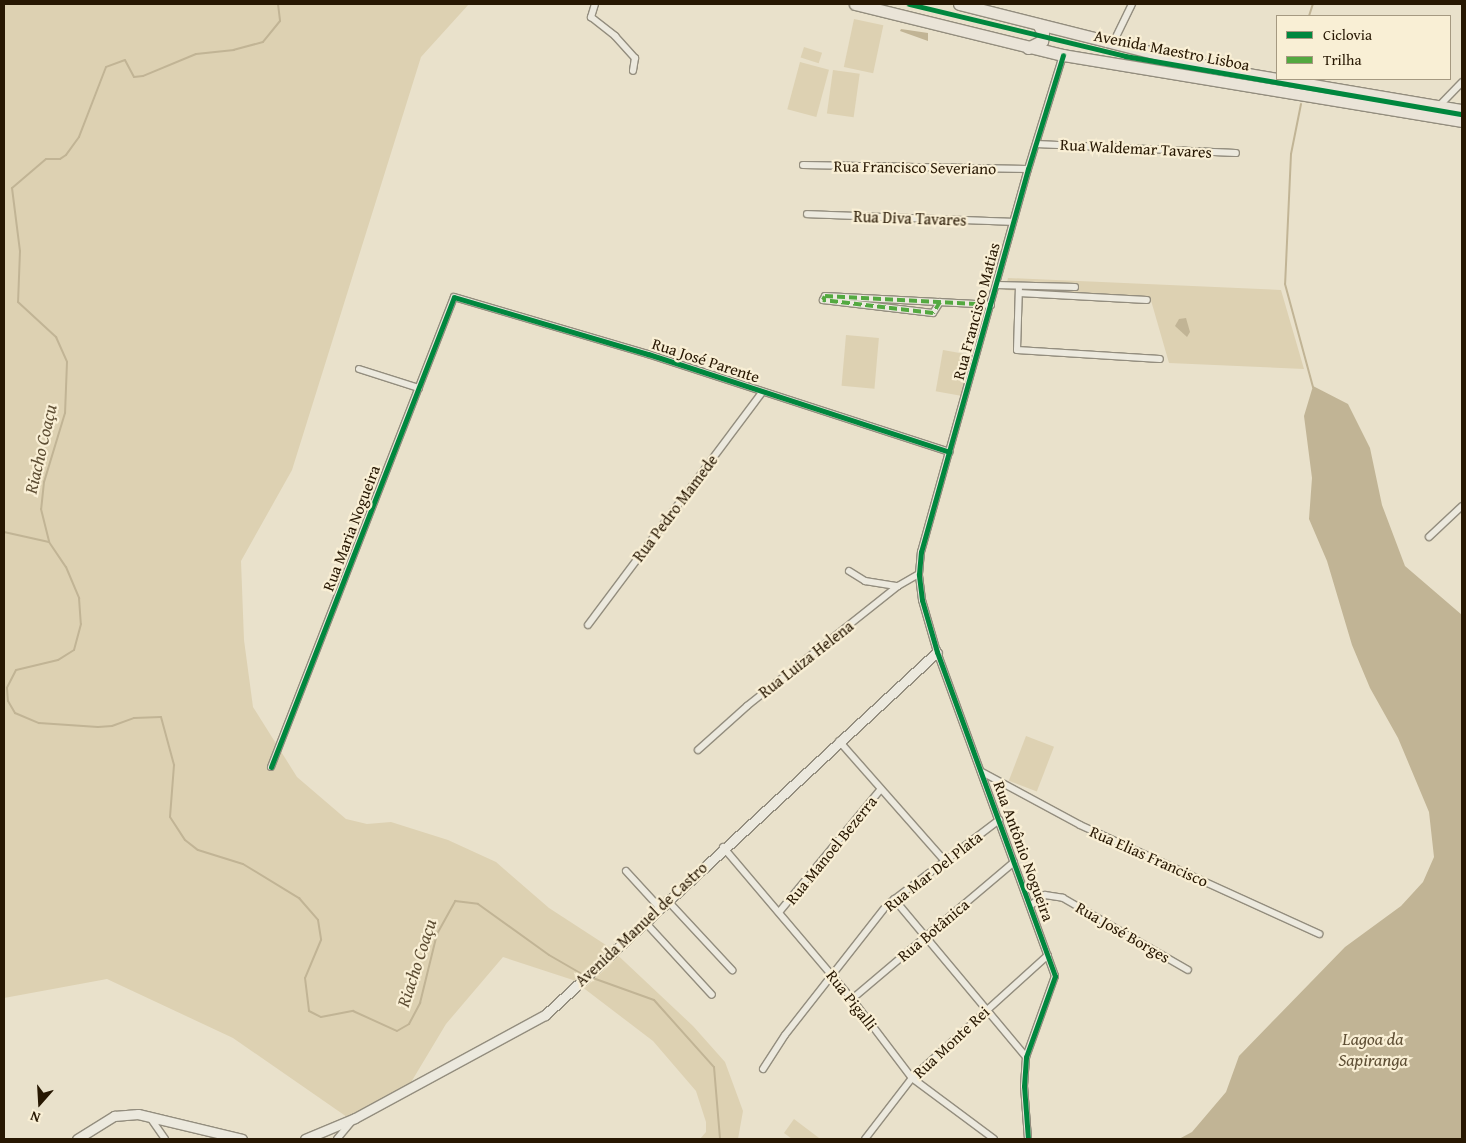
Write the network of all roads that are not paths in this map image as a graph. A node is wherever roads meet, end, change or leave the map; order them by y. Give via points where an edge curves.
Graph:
1 (595, 4) edge
2 (855, 4) edge
3 (959, 4) edge
4 (1132, 4) edge
5 (1038, 24) junction
6 (1113, 43) junction
7 (1028, 48) junction
8 (1063, 55) junction
9 (633, 71) dead end
10 (1276, 79) edge
11 (1284, 80) edge
12 (1462, 82) edge
13 (1438, 106) junction
14 (1462, 110) edge
15 (1462, 121) edge
16 (1036, 144) junction
17 (1236, 153) dead end
18 (803, 165) dead end
19 (1028, 169) junction
20 (808, 214) dead end
21 (1013, 222) junction
22 (996, 286) junction
23 (1075, 287) dead end
24 (1019, 290) junction
25 (454, 297) joint
26 (1147, 300) dead end
27 (940, 302) junction
28 (991, 306) junction
29 (1160, 359) dead end
30 (359, 369) dead end
31 (420, 388) junction
32 (762, 392) junction
33 (949, 452) junction
34 (1462, 506) edge
35 (1429, 537) dead end
36 (848, 571) dead end
37 (919, 574) junction
38 (898, 586) junction
39 (588, 625) dead end
40 (937, 652) junction
41 (838, 741) junction
42 (698, 750) dead end
43 (271, 768) dead end
44 (982, 772) junction
45 (881, 789) junction
46 (999, 820) junction
47 (723, 847) junction
48 (944, 860) junction
49 (1014, 862) junction
50 (626, 871) dead end
51 (894, 899) junction
52 (667, 900) junction
53 (1031, 905) junction
54 (659, 907) junction
55 (780, 911) junction
56 (644, 921) junction
57 (1319, 934) dead end
58 (926, 936) junction
59 (1048, 955) junction
60 (732, 970) dead end
61 (1188, 970) dead end
62 (832, 974) junction
63 (712, 995) dead end
64 (852, 998) junction
65 (985, 1010) junction
66 (1026, 1057) junction
67 (763, 1069) dead end
68 (912, 1078) junction
69 (148, 1115) junction
70 (355, 1118) junction
71 (76, 1139) edge
72 (165, 1139) edge
73 (242, 1139) edge
74 (305, 1139) edge
75 (337, 1139) edge
76 (865, 1139) edge
77 (994, 1139) edge
78 (1028, 1139) edge

1 - 9 street via 591,17 635,58
2 - 7 highway, Avenida Maestro Lisboa
3 - 5 highway, Avenida Maestro Lisboa
4 - 6 street
5 - 6 highway, Avenida Maestro Lisboa
5 - 7 highway via 1043,33 1042,41
6 - 10 highway, Avenida Maestro Lisboa via 1213,68
7 - 8 highway, Avenida Maestro Lisboa
8 - 15 highway, Avenida Maestro Lisboa
8 - 16 street, Rua Francisco Matias
11 - 13 highway, Avenida Maestro Lisboa
12 - 13 street
13 - 14 highway, Avenida Maestro Lisboa
16 - 17 street, Rua Waldemar Tavares
16 - 19 street, Rua Francisco Matias
18 - 19 street, Rua Francisco Severiano
19 - 21 street, Rua Francisco Matias
20 - 21 street, Rua Diva Tavares
21 - 22 street, Rua Francisco Matias
22 - 24 street
22 - 28 street, Rua Francisco Matias
23 - 24 street
24 - 26 street
24 - 29 street via 1017,350
25 - 31 street, Rua Maria Nogueira
25 - 32 street, Rua José Parente via 648,354
27 - 27 street via 825,296 823,300 933,313
27 - 28 street
28 - 33 street, Rua Francisco Matias
30 - 31 street
31 - 43 street, Rua Maria Nogueira
32 - 33 street, Rua José Parente
32 - 39 street, Rua Pedro Mamede
33 - 37 street, Rua Francisco Matias via 921,552
34 - 35 street
36 - 38 street via 865,581
37 - 38 street, Rua Luiza Helena
37 - 40 street, Rua Antônio Nogueira via 922,600
38 - 42 street, Rua Luiza Helena via 747,706
40 - 41 street, Avenida Manuel de Castro
40 - 44 street, Rua Antônio Nogueira
41 - 45 street
41 - 47 street, Avenida Manuel de Castro
44 - 46 street, Rua Antônio Nogueira
44 - 57 street, Rua Elias Francisco via 1080,825
45 - 48 street
45 - 55 street, Rua Manoel Bezerra
46 - 48 street, Rua Mar Del Plata
46 - 49 street, Rua Antônio Nogueira
47 - 52 street, Avenida Manuel de Castro
47 - 55 street, Rua Pigalli
48 - 51 street, Rua Mar Del Plata
49 - 53 street, Rua Antônio Nogueira
49 - 58 street, Rua Botânica
50 - 54 street
51 - 58 street
51 - 62 street, Rua Mar Del Plata
52 - 54 street, Avenida Manuel de Castro
52 - 60 street
53 - 59 street, Rua Antônio Nogueira
53 - 61 street, Rua José Borges via 1045,895 1063,898
54 - 56 street, Avenida Manuel de Castro
55 - 62 street, Rua Pigalli
56 - 63 street
56 - 70 street, Avenida Manuel de Castro via 545,1014
58 - 64 street, Rua Botânica
58 - 65 street
59 - 65 street, Rua Monte Rei
59 - 66 street, Rua Antônio Nogueira via 1055,980
62 - 64 street, Rua Pigalli
62 - 67 street, Rua Mar Del Plata
64 - 68 street, Rua Pigalli
65 - 66 street
65 - 68 street, Rua Monte Rei
66 - 78 street, Rua Antônio Nogueira via 1024,1086
68 - 76 street, Rua Monte Rei
68 - 77 street, Rua Pigalli
69 - 71 street via 114,1116
69 - 72 street
69 - 73 street
70 - 74 street, Avenida Manuel de Castro
70 - 75 street

